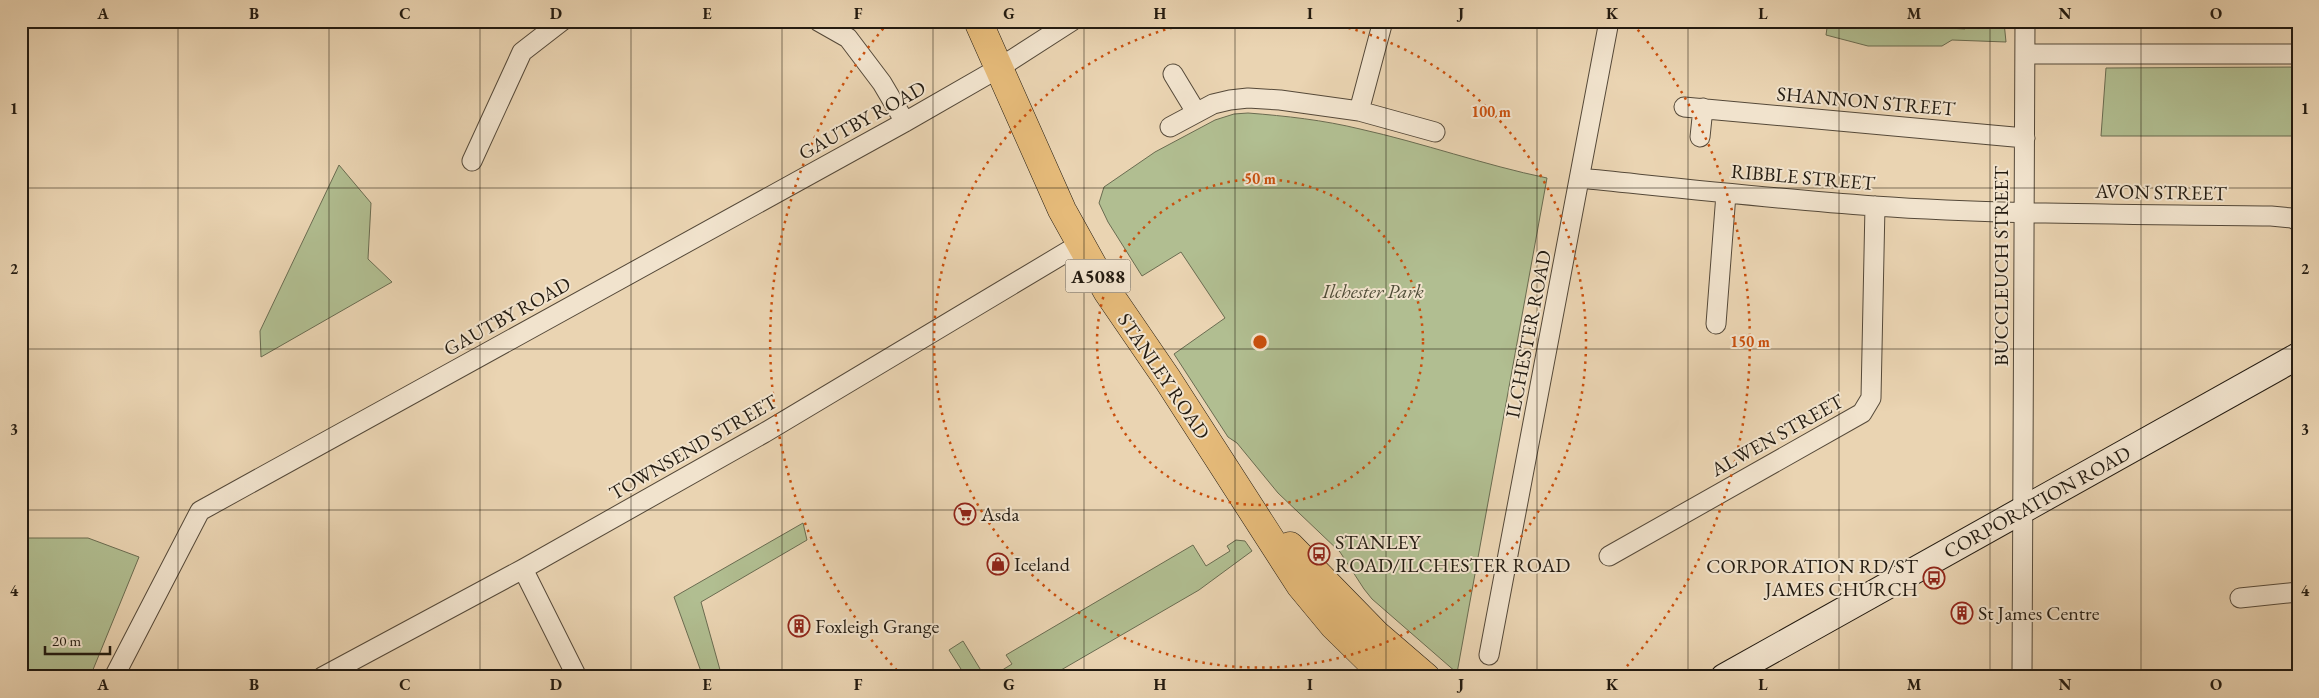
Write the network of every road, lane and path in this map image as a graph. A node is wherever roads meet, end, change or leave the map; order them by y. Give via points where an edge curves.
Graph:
1 (562, 21) edge
2 (818, 21) edge
3 (978, 21) edge
4 (1072, 21) edge
5 (1383, 21) edge
6 (2025, 21) edge
7 (1607, 22) edge
8 (2025, 54) junction
9 (2298, 54) edge
10 (999, 68) junction
11 (1173, 74) dead end
12 (1684, 107) dead end
13 (1703, 108) junction
14 (1360, 111) junction
15 (1196, 112) junction
16 (905, 122) junction
17 (1170, 127) dead end
18 (1435, 132) dead end
19 (1700, 137) dead end
20 (2025, 138) junction
21 (472, 161) dead end
22 (1580, 178) junction
23 (1726, 194) junction
24 (1875, 206) junction
25 (2023, 213) junction
26 (2298, 221) edge
27 (1080, 244) junction
28 (1716, 324) dead end
29 (2298, 356) edge
30 (1225, 468) junction
31 (2023, 510) junction
32 (1609, 556) dead end
33 (523, 569) junction
34 (2298, 592) edge
35 (2240, 598) dead end
36 (1489, 655) dead end
37 (1421, 674) edge
38 (114, 677) edge
39 (322, 677) edge
40 (577, 677) edge
41 (1386, 677) edge
42 (1724, 677) edge
43 (2022, 677) edge

1 - 21 street via 522,52
2 - 16 street via 848,38
3 - 10 main road, A5088
4 - 10 street, GAUTBY ROAD
5 - 14 street
6 - 8 street, BUCCLEUCH STREET
7 - 22 street, ILCHESTER ROAD
8 - 9 street
8 - 20 street, BUCCLEUCH STREET
10 - 16 street, GAUTBY ROAD
10 - 27 main road, STANLEY ROAD / A5088
11 - 15 street
12 - 13 street, SHANNON STREET
13 - 19 street
13 - 20 street, SHANNON STREET
14 - 15 street via 1248,98 1230,100
14 - 18 street
15 - 17 street
16 - 38 street, GAUTBY ROAD via 200,511
20 - 25 street, BUCCLEUCH STREET
22 - 23 street, RIBBLE STREET
22 - 36 street, ILCHESTER ROAD
23 - 24 street, RIBBLE STREET
23 - 28 street
24 - 25 street, RIBBLE STREET
24 - 32 street, ALWEN STREET via 1871,398 1862,413
25 - 26 street, AVON STREET via 2271,216
25 - 31 street, BUCCLEUCH STREET
27 - 30 main road, STANLEY ROAD / A5088
27 - 33 street, TOWNSEND STREET via 772,428
29 - 31 street, CORPORATION ROAD
30 - 37 main road, STANLEY ROAD / A5088 via 1302,559 1376,634
30 - 41 main road, STANLEY ROAD / A5088 via 1314,602 1345,638
31 - 42 street, CORPORATION ROAD
31 - 43 street, BUCCLEUCH STREET
33 - 39 street, TOWNSEND STREET
33 - 40 street
34 - 35 street

